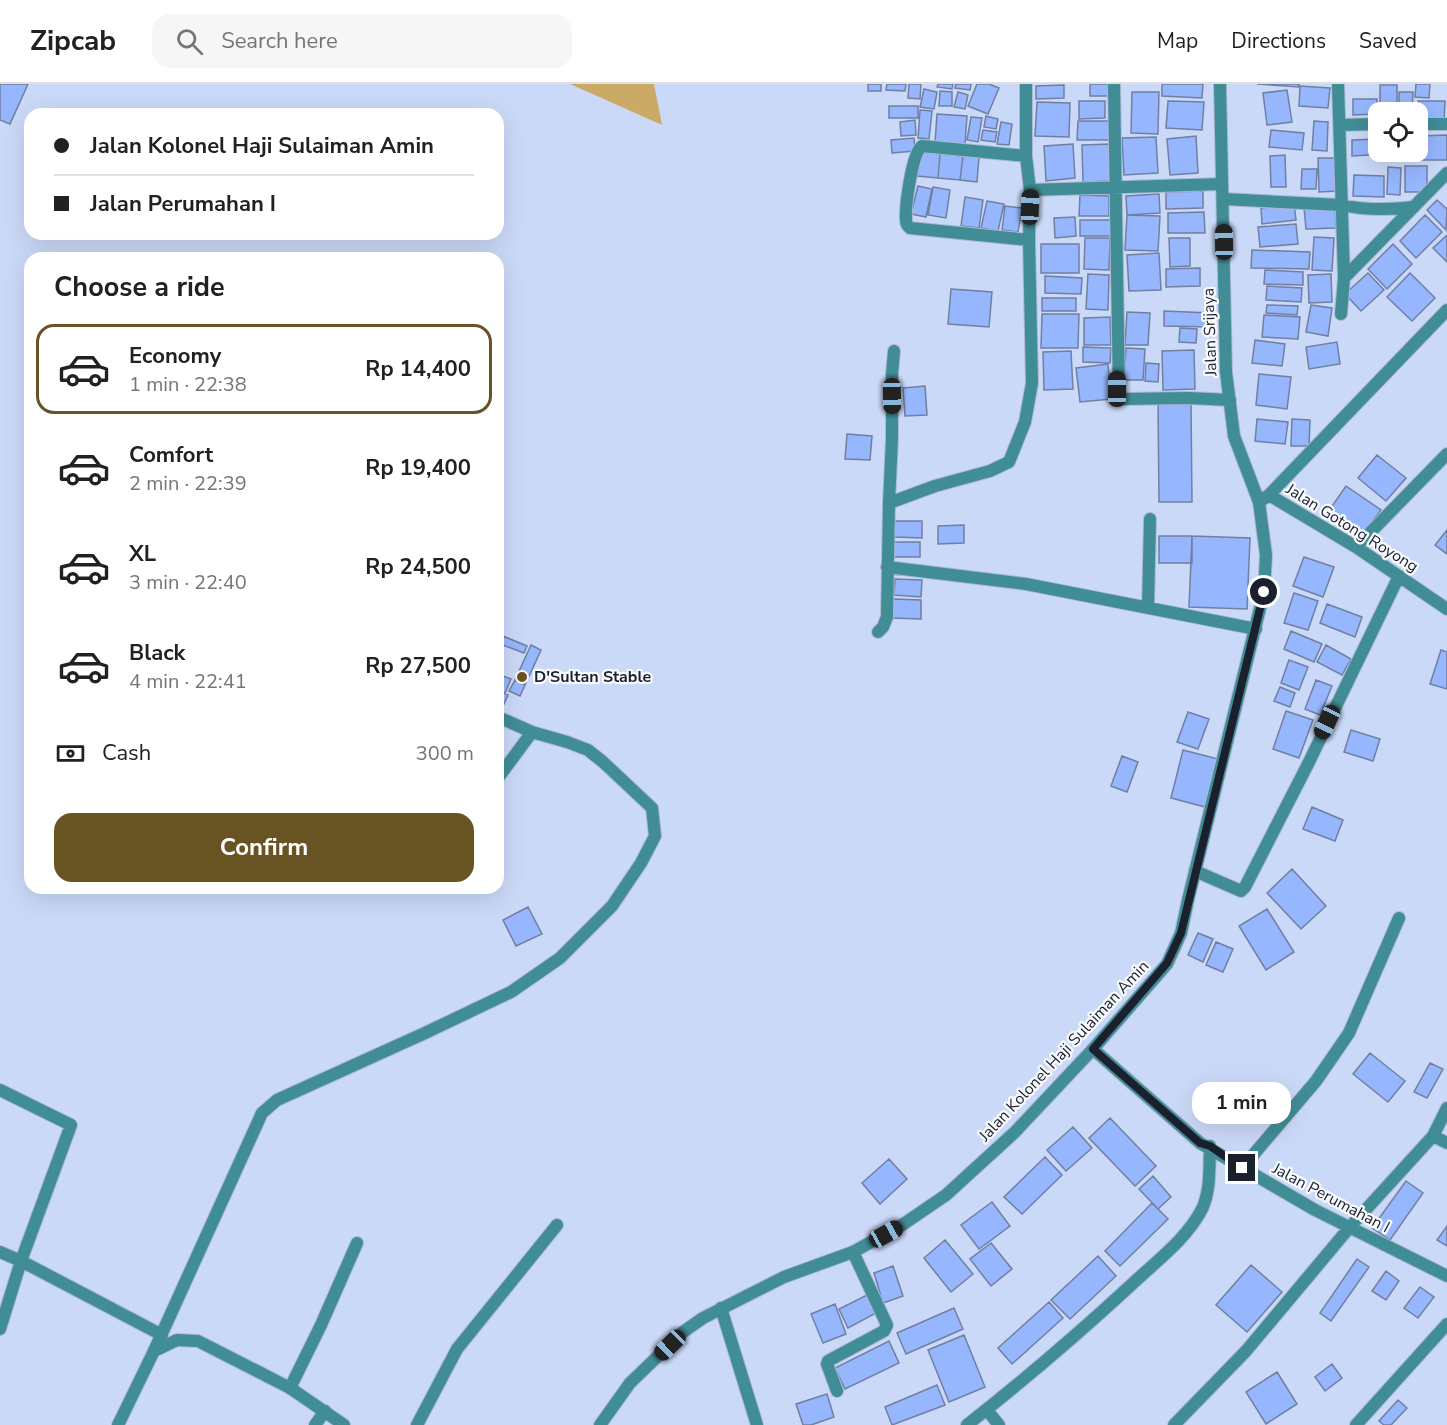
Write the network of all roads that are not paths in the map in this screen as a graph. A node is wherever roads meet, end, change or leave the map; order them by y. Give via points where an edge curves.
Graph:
1 (1026, 84) edge
2 (1114, 84) edge
3 (1220, 84) edge
4 (1338, 84) edge
5 (1368, 124) edge
6 (1428, 124) edge
7 (1447, 124) edge
8 (1340, 125) junction
9 (1026, 156) junction
10 (1447, 173) edge
11 (1222, 184) junction
12 (1116, 188) junction
13 (1030, 190) junction
14 (1223, 198) junction
15 (1341, 205) junction
16 (1414, 207) junction
17 (1029, 240) junction
18 (1344, 278) junction
19 (1447, 310) edge
20 (1341, 314) dead end
21 (894, 351) dead end
22 (1230, 400) junction
23 (1447, 454) edge
24 (1264, 499) junction
25 (889, 503) junction
26 (1150, 519) dead end
27 (1356, 547) junction
28 (887, 567) junction
29 (1399, 576) junction
30 (1445, 606) edge
31 (1149, 608) junction
32 (1256, 629) junction
33 (878, 632) dead end
34 (504, 720) edge
35 (532, 732) junction
36 (504, 770) edge
37 (1195, 871) junction
38 (1399, 918) dead end
39 (1093, 1049) junction
40 (0, 1090) edge
41 (1447, 1108) edge
42 (1433, 1136) junction
43 (1447, 1143) edge
44 (1210, 1146) junction
45 (1242, 1168) junction
46 (557, 1225) dead end
47 (1349, 1228) junction
48 (357, 1243) dead end
49 (0, 1252) edge
50 (853, 1252) junction
51 (21, 1261) junction
52 (1447, 1276) edge
53 (721, 1308) junction
54 (1447, 1324) edge
55 (0, 1329) edge
56 (162, 1335) junction
57 (154, 1351) junction
58 (290, 1389) junction
59 (837, 1391) dead end
60 (987, 1410) junction
61 (325, 1412) junction
62 (118, 1425) edge
63 (315, 1425) edge
64 (344, 1425) edge
65 (417, 1425) edge
66 (600, 1425) edge
67 (757, 1425) edge
68 (967, 1425) edge
69 (999, 1425) edge
70 (1174, 1425) edge
71 (1356, 1425) edge

1 - 9 street
2 - 12 street
3 - 11 street, Jalan Srijaya
4 - 8 street
5 - 8 street
6 - 7 street
8 - 15 street
9 - 13 street
9 - 17 street via 922,146 917,151 910,181 906,220 910,228
10 - 16 street
11 - 12 street
11 - 14 street, Jalan Srijaya
12 - 13 street
12 - 22 street via 1119,394 1124,399
13 - 17 street
14 - 15 street
14 - 22 street, Jalan Srijaya via 1226,372
15 - 16 street
15 - 18 street
16 - 18 street
17 - 25 street via 1032,383 1024,422 1009,462
18 - 20 street
19 - 24 street
21 - 25 street
22 - 24 street, Jalan Srijaya via 1234,436
23 - 27 street
24 - 27 street, Jalan Gotong Royong
24 - 32 street, Jalan Kolonel Haji Sulaiman Amin via 1264,592
25 - 28 street
26 - 31 street
27 - 29 street, Jalan Gotong Royong
28 - 31 street via 1026,585
28 - 33 street via 887,617
29 - 30 street, Jalan Gotong Royong
29 - 37 street via 1245,887 1241,891
31 - 32 street
32 - 37 street, Jalan Kolonel Haji Sulaiman Amin
34 - 35 street
35 - 36 street
35 - 56 street via 588,750 651,808 655,836 641,863 612,906 587,932 560,958 511,992 277,1100 262,1113
37 - 39 street, Jalan Kolonel Haji Sulaiman Amin via 1181,933 1169,961
38 - 45 street via 1349,1033 1316,1081
39 - 44 street, Jalan Perumahan I via 1200,1143
39 - 50 street, Jalan Kolonel Haji Sulaiman Amin via 1015,1132 946,1195
40 - 51 street via 71,1125
41 - 42 street
42 - 43 street
42 - 47 street
44 - 45 street, Jalan Perumahan I
44 - 60 street via 1208,1193 1194,1222 1174,1246
45 - 47 street, Jalan Perumahan I
46 - 65 street via 457,1349
47 - 52 street, Jalan Perumahan I
47 - 70 street via 1246,1351
48 - 58 street
49 - 51 street
50 - 53 street, Jalan Kolonel Haji Sulaiman Amin via 784,1277
50 - 59 street via 887,1325 884,1331 828,1361
51 - 55 street
51 - 56 street
53 - 66 street, Jalan Kolonel Haji Sulaiman Amin via 683,1332 630,1383
53 - 67 street
54 - 71 street
56 - 57 street
57 - 58 street via 177,1340 198,1341
57 - 62 street
58 - 61 street
60 - 68 street
60 - 69 street
61 - 63 street
61 - 64 street

